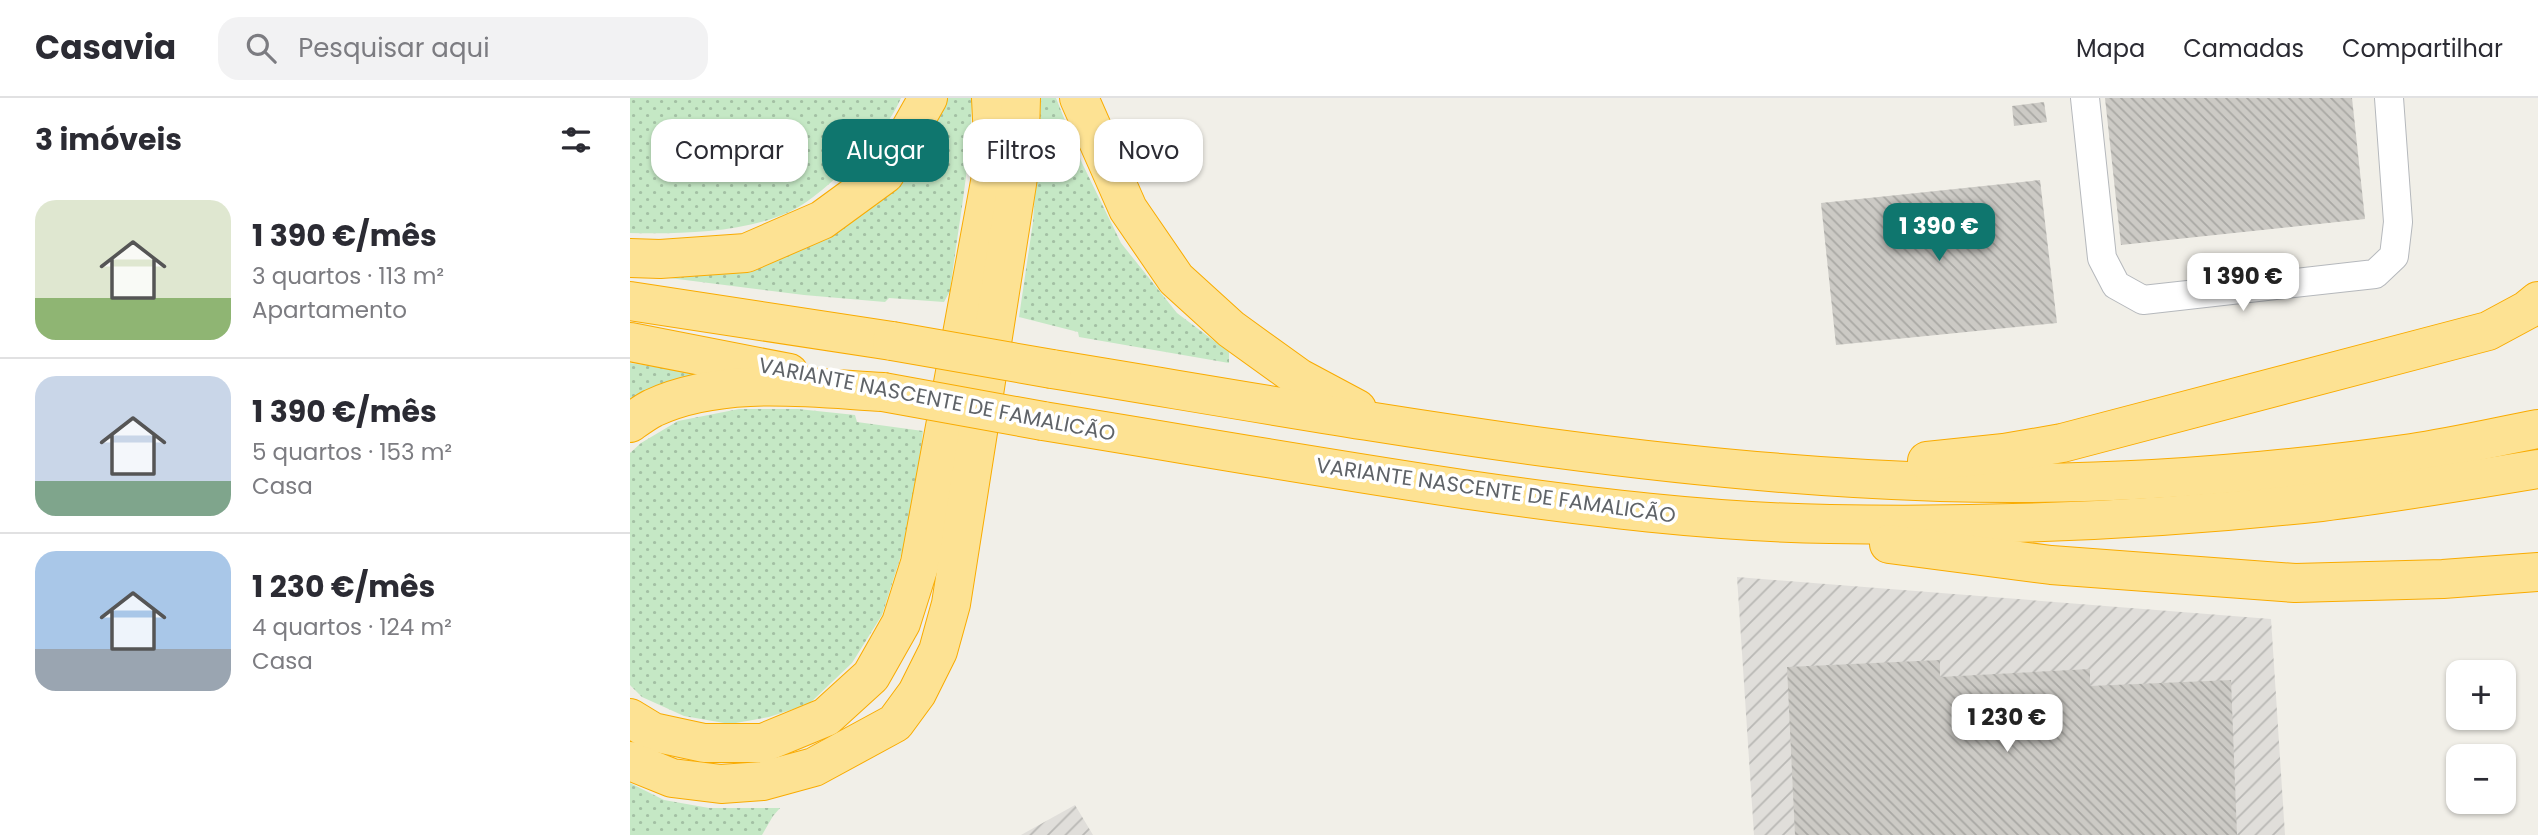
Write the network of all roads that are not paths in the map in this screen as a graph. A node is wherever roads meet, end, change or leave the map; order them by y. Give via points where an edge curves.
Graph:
1 (928, 98) edge
2 (991, 98) edge
3 (1021, 98) edge
4 (1079, 98) edge
5 (2085, 98) edge
6 (2389, 98) edge
7 (630, 258) edge
8 (630, 301) edge
9 (2538, 301) edge
10 (630, 342) edge
11 (883, 392) junction
12 (630, 423) edge
13 (1384, 424) junction
14 (2538, 429) edge
15 (2538, 469) edge
16 (1794, 473) junction
17 (1707, 517) junction
18 (2538, 572) edge
19 (630, 718) edge
20 (630, 761) edge

1 - 7 highway via 885,174 822,220 746,253
2 - 19 highway via 995,160 920,563 901,622 871,676 826,717 763,743 704,743 653,732
3 - 20 highway via 1019,171 951,604 938,651 917,693 895,723 814,767 763,781 721,784 672,778
4 - 13 highway via 1128,209 1177,279 1231,329 1299,378
5 - 6 street via 2102,258 2116,285 2143,300 2375,274 2394,256 2398,222
8 - 13 highway, VARIANTE NASCENTE DE FAMALICÃO, bridge
9 - 16 highway via 2488,331 2062,443
10 - 11 highway, VARIANTE NASCENTE DE FAMALICÃO
11 - 12 highway via 768,386 695,394 652,408
11 - 17 highway, VARIANTE NASCENTE DE FAMALICÃO, bridge via 1376,476
13 - 16 highway, VARIANTE NASCENTE DE FAMALICÃO via 1651,460
14 - 16 highway, VARIANTE NASCENTE DE FAMALICÃO via 2415,453 2228,475 2028,483
15 - 17 highway, VARIANTE NASCENTE DE FAMALICÃO via 2322,501 2068,521 1828,524
17 - 18 highway via 2051,565 2214,578 2295,583

